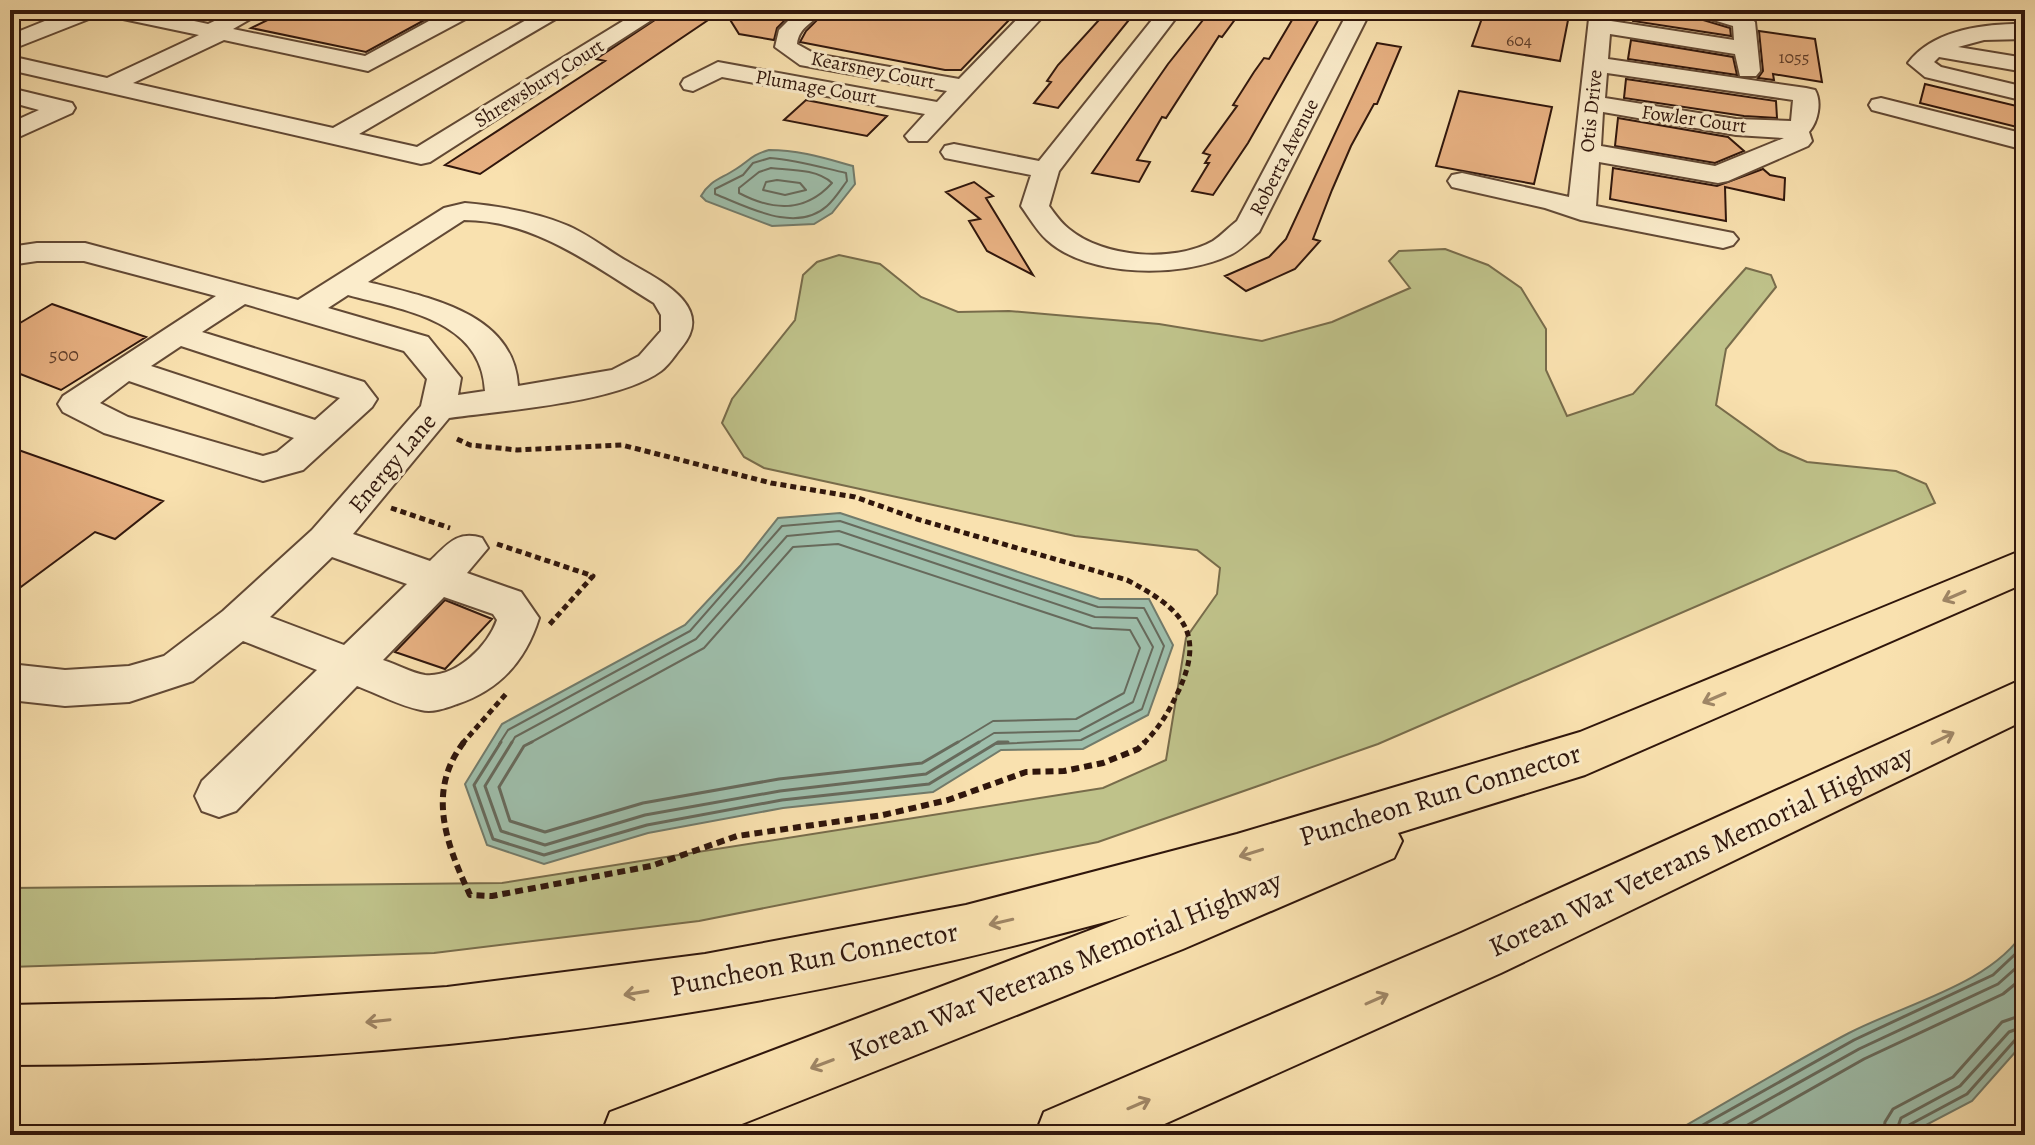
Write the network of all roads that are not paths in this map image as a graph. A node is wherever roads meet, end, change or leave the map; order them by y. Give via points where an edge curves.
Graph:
1 (91, 10) edge
2 (112, 10) edge
3 (255, 10) edge
4 (465, 10) edge
5 (520, 10) edge
6 (560, 10) edge
7 (656, 10) edge
8 (813, 10) edge
9 (1038, 10) edge
10 (1171, 10) edge
11 (1360, 10) edge
12 (1705, 10) edge
13 (1600, 18) edge
14 (216, 32) junction
15 (2025, 32) edge
16 (10, 43) edge
17 (1746, 49) junction
18 (10, 63) edge
19 (1596, 64) junction
20 (2025, 65) edge
21 (1912, 66) junction
22 (376, 84) dead end
23 (693, 84) dead end
24 (108, 86) junction
25 (965, 87) junction
26 (1749, 87) junction
27 (2025, 94) edge
28 (10, 95) edge
29 (1593, 103) junction
30 (942, 110) junction
31 (323, 114) dead end
32 (296, 129) junction
33 (1796, 131) junction
34 (10, 133) edge
35 (918, 136) dead end
36 (335, 138) junction
37 (2025, 142) edge
38 (954, 152) dead end
39 (1587, 152) junction
40 (1046, 170) junction
41 (1462, 181) dead end
42 (1581, 212) junction
43 (1723, 239) dead end
44 (10, 256) edge
45 (344, 285) junction
46 (241, 293) junction
47 (302, 311) junction
48 (178, 335) junction
49 (125, 368) junction
50 (502, 400) junction
51 (447, 424) junction
52 (319, 434) junction
53 (326, 540) junction
54 (468, 548) dead end
55 (2025, 565) edge
56 (437, 579) junction
57 (238, 622) junction
58 (350, 665) junction
59 (10, 682) edge
60 (2025, 698) edge
61 (1594, 749) junction
62 (219, 796) dead end
63 (10, 1035) edge
64 (633, 1135) edge
65 (1067, 1135) edge

1 - 16 street
2 - 14 street
3 - 14 street
4 - 14 street via 368,64
5 - 22 street
6 - 36 street
7 - 36 street, Shrewsbury Court via 421,156
8 - 25 street, Kearsney Court via 785,38 786,47 808,60
9 - 25 street
10 - 40 street
11 - 40 street, Roberta Avenue via 1249,226 1222,248 1185,261 1095,255 1059,236 1035,206
12 - 17 street via 1744,22
13 - 17 street
13 - 19 street, Otis Drive
14 - 24 street
15 - 21 street via 1986,30
17 - 26 street
18 - 24 street
19 - 26 street
19 - 29 street, Otis Drive
20 - 21 street
21 - 27 street
21 - 37 street via 1880,109
23 - 30 street, Plumage Court via 718,69
24 - 32 street
25 - 30 street
26 - 33 street via 1806,95 1804,122
28 - 34 street via 63,108
29 - 33 street, Fowler Court via 1736,127
29 - 39 street, Otis Drive
30 - 35 street
31 - 32 street
32 - 36 street
33 - 39 street via 1799,141 1718,175
38 - 40 street
39 - 42 street, Otis Drive
41 - 42 street
42 - 43 street
44 - 46 street, Energy Lane via 85,252
45 - 47 street
45 - 50 street via 456,318 478,332 497,355 505,380
45 - 50 street via 465,211 556,231 665,297 677,315 677,333 668,346 651,363 622,378
46 - 47 street, Energy Lane
46 - 48 street
47 - 51 street, Energy Lane via 416,344 444,378
48 - 49 street
48 - 52 street via 352,390 360,399
49 - 52 street
49 - 52 street via 75,404 116,425 263,469 290,461
50 - 51 street
51 - 53 street, Energy Lane
53 - 56 street
53 - 57 street, Energy Lane
54 - 56 street
55 -> 61 highway, Korean War Veterans Memorial Highway
56 - 58 street
56 - 58 street via 507,603 518,618 505,650 481,673 442,693 423,693
57 - 58 street
57 - 59 street, Energy Lane via 178,669 129,684 65,688
58 - 62 street
65 -> 60 highway, Korean War Veterans Memorial Highway via 1481,953
61 -> 63 highway, Puncheon Run Connector via 1134,890 878,951 734,978 597,999 354,1024
61 -> 64 highway, Korean War Veterans Memorial Highway via 1163,930

